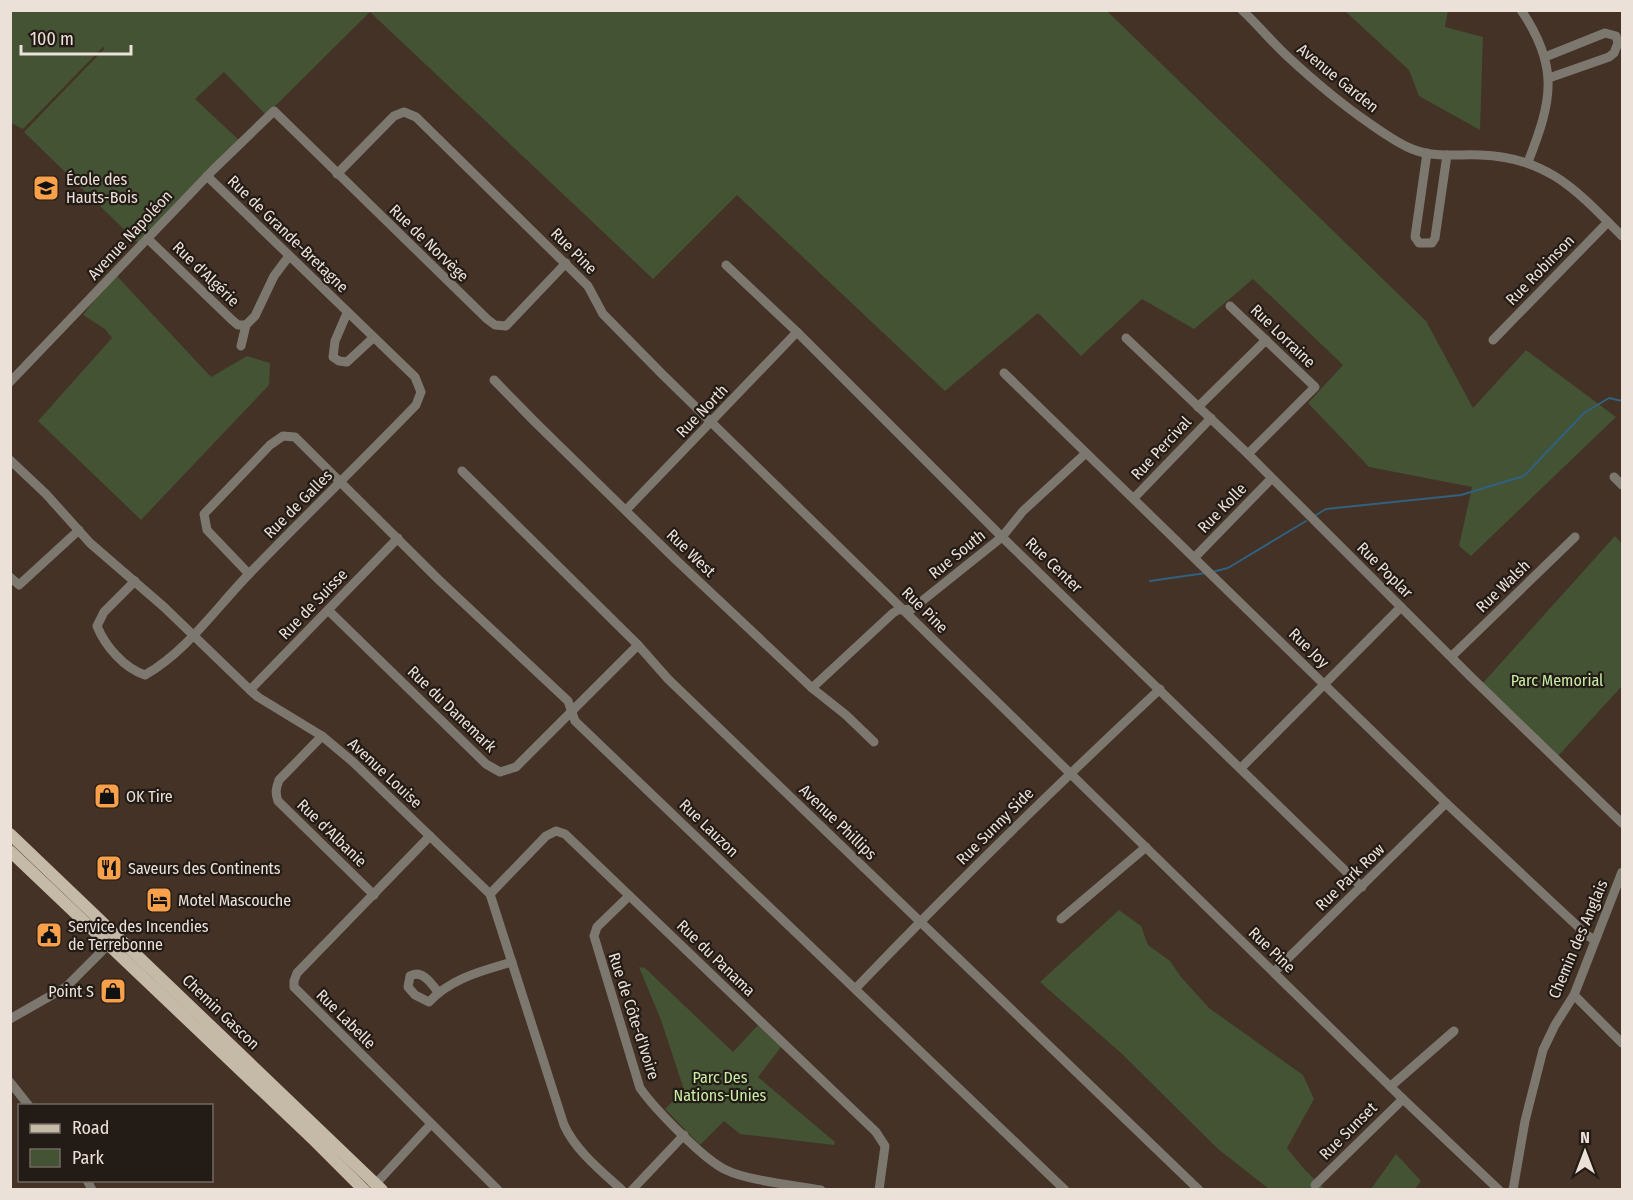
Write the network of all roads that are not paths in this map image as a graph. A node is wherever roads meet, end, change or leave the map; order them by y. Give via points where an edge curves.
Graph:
1 (1242, 10) edge
2 (1521, 10) edge
3 (1545, 57) junction
4 (1549, 78) junction
5 (274, 111) joint
6 (1427, 153) junction
7 (1447, 155) junction
8 (1528, 162) junction
9 (338, 174) junction
10 (207, 176) junction
11 (1608, 222) junction
12 (1623, 236) edge
13 (148, 239) junction
14 (289, 256) junction
15 (567, 263) junction
16 (726, 265) dead end
17 (1230, 306) dead end
18 (347, 313) junction
19 (246, 325) junction
20 (797, 332) junction
21 (373, 338) junction
22 (1126, 338) dead end
23 (1493, 339) dead end
24 (1266, 340) junction
25 (241, 346) dead end
26 (1004, 373) dead end
27 (494, 380) dead end
28 (10, 382) edge
29 (421, 392) joint
30 (1198, 407) junction
31 (1211, 418) junction
32 (712, 423) junction
33 (1086, 453) junction
34 (1248, 454) junction
35 (10, 460) edge
36 (462, 471) dead end
37 (1614, 477) dead end
38 (1271, 479) junction
39 (341, 483) junction
40 (1623, 485) edge
41 (1134, 498) junction
42 (626, 510) junction
43 (79, 530) junction
44 (1002, 537) junction
45 (1575, 537) dead end
46 (398, 538) junction
47 (1194, 557) junction
48 (249, 574) junction
49 (10, 577) edge
50 (135, 581) junction
51 (1401, 607) junction
52 (328, 610) junction
53 (904, 610) junction
54 (193, 635) junction
55 (638, 645) junction
56 (1452, 656) junction
57 (1324, 684) junction
58 (812, 688) junction
59 (1160, 689) junction
60 (250, 690) junction
61 (572, 711) junction
62 (322, 736) junction
63 (874, 742) dead end
64 (1241, 768) junction
65 (1070, 773) junction
66 (1446, 803) junction
67 (1623, 823) edge
68 (10, 834) edge
69 (430, 836) junction
70 (1146, 847) junction
71 (10, 851) edge
72 (1623, 873) edge
73 (1362, 886) junction
74 (1619, 892) edge
75 (490, 894) junction
76 (374, 895) junction
77 (629, 896) junction
78 (1061, 919) dead end
79 (920, 921) junction
80 (118, 935) junction
81 (1595, 940) junction
82 (108, 945) junction
83 (513, 962) junction
84 (1274, 972) junction
85 (855, 988) junction
86 (438, 992) dead end
87 (1574, 995) junction
88 (10, 1019) edge
89 (1454, 1031) dead end
90 (1623, 1042) edge
91 (10, 1082) edge
92 (1391, 1086) junction
93 (1402, 1099) junction
94 (27, 1104) edge
95 (431, 1124) junction
96 (684, 1135) junction
97 (1315, 1185) dead end
98 (376, 1187) edge
99 (1198, 1189) edge
100 (364, 1190) edge
101 (498, 1190) edge
102 (622, 1190) edge
103 (632, 1190) edge
104 (820, 1190) edge
105 (879, 1190) edge
106 (1065, 1190) edge
107 (1499, 1190) edge
108 (1512, 1190) edge

1 - 6 street, Avenue Garden via 1287,56 1350,110 1403,144
2 - 3 street
3 - 4 street
3 - 4 street via 1605,33 1616,36 1618,43 1609,57
4 - 8 street via 1546,104
5 - 9 street, Rue de Norvège
5 - 10 street, Avenue Napoléon
6 - 7 street, Avenue Garden
6 - 7 street via 1415,237 1419,243 1432,243 1435,238
7 - 8 street, Avenue Garden via 1507,157
8 - 11 street, Avenue Garden via 1551,172
9 - 15 street, Rue Pine via 394,116 411,114
9 - 15 street, Rue de Norvège via 495,325 506,326
10 - 13 street, Avenue Napoléon
10 - 14 street, Rue de Grande-Bretagne
11 - 12 street, Avenue Garden
11 - 23 street, Rue Robinson
13 - 19 street, Rue d'Algérie via 232,320
13 - 28 street, Avenue Napoléon
14 - 18 street, Rue de Grande-Bretagne
14 - 19 street
15 - 32 street, Rue Pine via 588,286 603,314
16 - 20 street, Rue Center
17 - 24 street, Rue Lorraine
18 - 21 street, Rue de Grande-Bretagne
18 - 21 street, Rue de Grande-Bretagne via 333,357 347,362
19 - 25 street
20 - 32 street, Rue North
20 - 44 street, Rue Center
21 - 29 street, Rue de Grande-Bretagne via 415,377
22 - 30 street, Rue Poplar
24 - 30 street, Rue Percival
24 - 34 street, Rue Lorraine via 1315,387
26 - 33 street, Rue Joy
27 - 42 street, Rue West
29 - 39 street, Rue de Galles via 416,405
30 - 31 street, Rue Poplar
31 - 34 street, Rue Poplar
31 - 41 street, Rue Percival
32 - 42 street, Rue North
32 - 53 street, Rue Pine
33 - 41 street, Rue Joy
33 - 44 street, Rue South via 1023,511
34 - 38 street, Rue Poplar
35 - 43 street, Avenue Louise
36 - 55 street, Avenue Phillips
37 - 40 street
38 - 47 street, Rue Kolle
38 - 51 street, Rue Poplar
39 - 46 street, Rue Lauzon
39 - 48 street, Rue de Galles
39 - 48 street, Rue Lauzon via 295,437 283,436 270,445 204,514 207,530
41 - 47 street, Rue Joy
42 - 58 street, Rue West
43 - 49 street via 20,585
43 - 50 street, Avenue Louise
44 - 53 street, Rue South via 914,608
44 - 59 street, Rue Center
45 - 56 street, Rue Walsh
46 - 52 street, Rue de Suisse
46 - 61 street, Rue Lauzon via 568,701
47 - 57 street, Rue Joy
48 - 54 street, Rue de Galles
50 - 54 street, Avenue Louise
50 - 54 street, Rue de Galles via 104,612 97,626 102,638 130,668 145,675 163,664
51 - 56 street, Rue Poplar
51 - 57 street
52 - 60 street, Rue de Suisse
52 - 61 street, Rue du Danemark via 486,764 500,772 516,767
53 - 58 street, Rue South via 893,613
53 - 65 street, Rue Pine
54 - 60 street, Avenue Louise
55 - 61 street, Rue du Danemark
55 - 79 street, Avenue Phillips via 676,688
56 - 67 street, Rue Poplar
57 - 64 street
57 - 66 street, Rue Joy
58 - 63 street, Rue West
59 - 64 street, Rue Center
59 - 65 street, Rue Sunny Side
60 - 62 street, Avenue Louise
61 - 85 street, Rue Lauzon via 575,721
62 - 69 street, Avenue Louise
62 - 76 street, Rue d'Albanie via 279,780 276,795
64 - 73 street, Rue Center
65 - 70 street, Rue Pine
65 - 79 street, Rue Sunny Side
66 - 73 street, Rue Park Row
66 - 81 street, Rue Joy
68 - 80 main road, Chemin Gascon
69 - 75 street, Avenue Louise
69 - 76 street, Rue Labelle
70 - 78 street
70 - 84 street, Rue Pine
71 - 82 main road, Chemin Gascon
72 - 74 street, Chemin des Anglais
73 - 84 street, Rue Park Row
74 - 81 street, Chemin des Anglais
75 - 77 street, Rue du Panama via 546,836 556,831 565,834
75 - 83 street, Avenue Louise
76 - 95 street, Rue Labelle via 297,973 294,987
77 - 96 street, Rue de Côte-d'Ivoire via 597,927 596,947 640,1088
77 - 105 street, Rue du Panama via 876,1132 885,1146
79 - 85 street, Rue Sunny Side
79 - 99 street, Avenue Phillips
80 - 82 street
80 - 98 main road, Chemin Gascon
81 - 87 street, Chemin des Anglais
82 - 88 street via 66,987
82 - 100 main road, Chemin Gascon
83 - 86 street via 465,976
83 - 102 street, Avenue Louise via 564,1125 572,1140
84 - 92 street, Rue Pine
85 - 106 street, Rue Lauzon
87 - 90 street
87 - 108 street, Chemin des Anglais via 1540,1058
89 - 92 street
91 - 94 street
92 - 93 street, Rue Pine
93 - 97 street, Rue Sunset
93 - 107 street, Rue Pine
95 - 98 street
95 - 101 street, Rue Labelle
96 - 103 street
96 - 104 street, Rue de Côte-d'Ivoire via 727,1171

